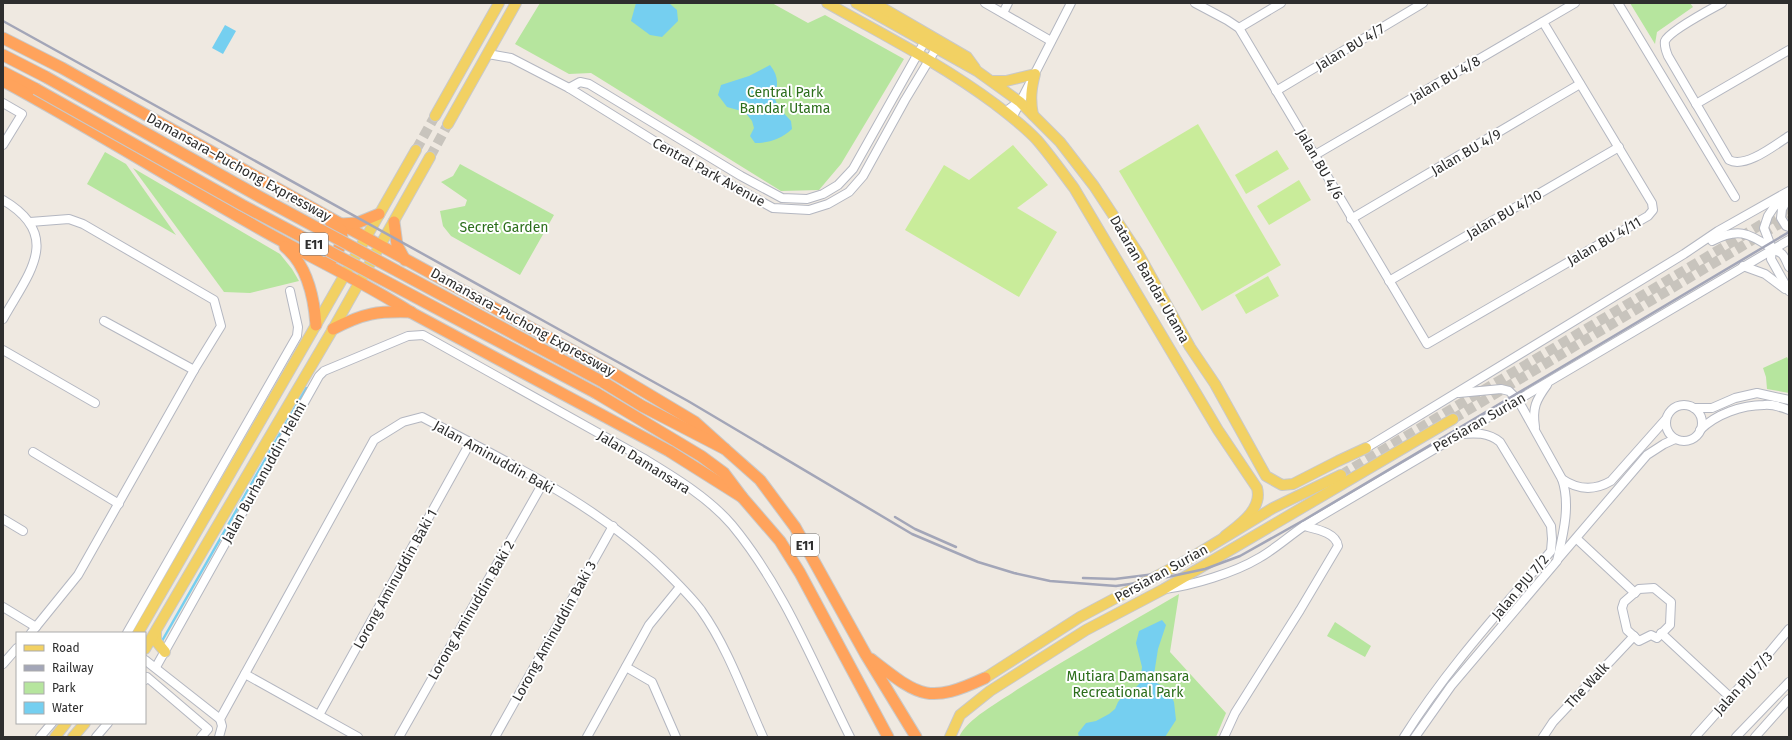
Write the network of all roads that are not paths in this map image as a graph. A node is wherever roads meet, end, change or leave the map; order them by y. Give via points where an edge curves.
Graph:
1 (499, 3) edge
2 (516, 3) edge
3 (827, 3) edge
4 (856, 3) edge
5 (874, 3) edge
6 (985, 3) edge
7 (1008, 3) edge
8 (1071, 3) edge
9 (1195, 3) edge
10 (1281, 3) edge
11 (1423, 3) edge
12 (1575, 3) edge
13 (1618, 3) edge
14 (1722, 3) edge
15 (1003, 13) junction
16 (1543, 22) junction
17 (1239, 28) junction
18 (3, 38) edge
19 (925, 41) junction
20 (1051, 41) junction
21 (937, 47) junction
22 (1789, 50) edge
23 (488, 54) junction
24 (917, 54) junction
25 (3, 55) edge
26 (929, 60) junction
27 (977, 71) junction
28 (3, 72) edge
29 (1035, 74) junction
30 (3, 81) edge
31 (992, 81) junction
32 (1580, 84) junction
33 (569, 88) junction
34 (1276, 90) junction
35 (1020, 102) junction
36 (3, 103) edge
37 (1696, 104) junction
38 (1009, 115) junction
39 (1033, 115) junction
40 (435, 116) tunnel mouth
41 (448, 124) tunnel mouth
42 (1789, 136) edge
43 (3, 145) edge
44 (1618, 147) junction
45 (416, 150) tunnel mouth
46 (1315, 155) junction
47 (430, 157) tunnel mouth
48 (1789, 192) edge
49 (287, 193) junction
50 (1735, 197) dead end
51 (1789, 197) edge
52 (3, 200) edge
53 (379, 214) junction
54 (1351, 219) junction
55 (30, 222) junction
56 (394, 222) junction
57 (341, 224) junction
58 (1789, 227) edge
59 (271, 235) junction
60 (366, 238) junction
61 (1789, 240) edge
62 (380, 246) junction
63 (1772, 249) junction
64 (1684, 254) junction
65 (407, 261) junction
66 (320, 262) junction
67 (1743, 266) junction
68 (1789, 267) edge
69 (345, 275) junction
70 (1389, 281) junction
71 (360, 282) junction
72 (290, 291) dead end
73 (1789, 293) edge
74 (389, 298) junction
75 (412, 312) junction
76 (3, 319) edge
77 (104, 321) dead end
78 (316, 325) junction
79 (333, 329) junction
80 (423, 336) joint
81 (1427, 344) joint
82 (3, 350) edge
83 (194, 370) junction
84 (1550, 381) junction
85 (1456, 394) junction
86 (1518, 400) junction
87 (1789, 400) edge
88 (95, 403) dead end
89 (1694, 408) junction
90 (1789, 410) edge
91 (1454, 419) tunnel mouth
92 (1666, 419) junction
93 (1700, 430) junction
94 (1536, 431) junction
95 (1459, 434) junction
96 (1675, 439) junction
97 (470, 443) junction
98 (1366, 448) junction
99 (725, 450) junction
100 (33, 452) dead end
101 (1341, 475) tunnel mouth
102 (1562, 479) junction
103 (543, 483) junction
104 (742, 498) junction
105 (119, 504) junction
106 (1273, 508) junction
107 (3, 519) edge
108 (613, 526) junction
109 (1304, 526) junction
110 (23, 531) dead end
111 (1225, 536) junction
112 (1577, 539) junction
113 (1557, 561) junction
114 (680, 587) junction
115 (1164, 590) junction
116 (1635, 593) junction
117 (3, 607) edge
118 (1789, 629) edge
119 (34, 630) edge
120 (128, 632) edge
121 (139, 632) edge
122 (156, 632) junction
123 (1661, 633) junction
124 (1634, 636) junction
125 (146, 647) edge
126 (16, 649) edge
127 (165, 652) junction
128 (866, 655) junction
129 (146, 661) edge
130 (3, 664) edge
131 (156, 667) junction
132 (626, 667) junction
133 (246, 674) junction
134 (146, 678) edge
135 (985, 678) joint
136 (1789, 682) edge
137 (190, 696) junction
138 (1731, 698) junction
139 (1789, 699) edge
140 (181, 706) junction
141 (319, 715) junction
142 (220, 719) junction
143 (51, 724) edge
144 (65, 724) edge
145 (84, 724) edge
146 (107, 724) edge
147 (40, 737) edge
148 (55, 737) edge
149 (73, 737) edge
150 (96, 737) edge
151 (201, 737) edge
152 (219, 737) edge
153 (358, 737) edge
154 (399, 737) edge
155 (495, 737) edge
156 (587, 737) edge
157 (676, 737) edge
158 (763, 737) edge
159 (850, 737) edge
160 (888, 737) edge
161 (916, 737) edge
162 (950, 737) edge
163 (1224, 737) edge
164 (1404, 737) edge
165 (1416, 737) edge
166 (1543, 737) edge
167 (1695, 737) edge
168 (1736, 737) edge
169 (1755, 737) edge

1 - 40 main road
2 - 23 main road
3 - 24 main road, Dataran Bandar Utama
4 - 19 main road, Dataran Bandar Utama
5 - 27 main road via 967,57
6 - 15 street
7 - 15 street
8 - 20 street
9 - 17 street, Jalan BU 4/6
10 - 17 street
11 - 34 street, Jalan BU 4/7
12 - 16 street, Jalan BU 4/8
13 - 50 street
14 - 37 street via 1671,33 1665,41 1665,50
15 - 20 street
16 - 32 street, Jalan BU 4/11
16 - 46 street, Jalan BU 4/8
17 - 34 street, Jalan BU 4/6
18 - 49 highway
19 - 21 main road, Dataran Bandar Utama
19 - 24 street, Central Park Avenue
20 - 29 street
21 - 26 street, Central Park Avenue
21 - 27 main road, Dataran Bandar Utama
22 - 37 street
23 - 33 street, Central Park Avenue via 511,58
23 - 41 main road
24 - 26 main road, Dataran Bandar Utama
24 - 33 street, Central Park Avenue via 853,169 838,185 824,194 806,199 782,198 589,84 580,82
25 - 99 highway, Damansara–Puchong Expressway / E11, bridge
26 - 33 street, Central Park Avenue via 864,176 849,192 828,204 809,210 773,208 680,157
26 - 38 main road, Dataran Bandar Utama
27 - 31 main road, Dataran Bandar Utama
28 - 104 highway, Damansara–Puchong Expressway / E11, bridge via 242,205 596,393 701,456 724,473
29 - 31 main road via 1006,81
29 - 35 street
29 - 39 main road via 1030,96
30 - 59 highway via 72,118
31 - 35 main road, Dataran Bandar Utama
32 - 44 street, Jalan BU 4/11
32 - 54 street, Jalan BU 4/9
34 - 46 street, Jalan BU 4/6
35 - 38 street
35 - 39 main road, Dataran Bandar Utama
36 - 43 street via 22,114
37 - 42 street via 1732,162 1747,161
38 - 111 main road, Dataran Bandar Utama via 1036,139 1074,188 1218,430 1253,482 1258,494 1255,505 1244,520
39 - 98 main road, Dataran Bandar Utama via 1060,142 1094,186 1138,253 1266,476 1282,485 1293,484
44 - 70 street, Jalan BU 4/10
44 - 81 street, Jalan BU 4/11 via 1652,203 1653,210 1648,216
45 - 53 main road, Jalan Burhanuddin Helmi
46 - 54 street, Jalan BU 4/6
47 - 56 main road, Jalan Burhanuddin Helmi
48 - 63 street via 1774,207 1764,228
48 - 64 street via 1718,231
49 - 57 highway
49 - 66 highway via 291,199 341,230 343,236 338,251 332,259
51 - 58 street via 1782,209 1781,218
52 - 55 street
53 - 57 highway via 357,223
53 - 60 main road, Jalan Burhanuddin Helmi
54 - 70 street, Jalan BU 4/6
55 - 76 street via 38,248 35,261
55 - 83 street via 69,219 83,224 214,300 220,326
56 - 62 main road, Jalan Burhanuddin Helmi
56 - 65 highway via 397,245
57 - 60 highway
59 - 66 highway
59 - 78 highway via 294,254 304,272 315,307
60 - 62 highway
60 - 69 main road, Jalan Burhanuddin Helmi
61 - 63 street, Persiaran Surian
62 - 65 highway
62 - 71 main road, Jalan Burhanuddin Helmi
63 - 64 street via 1750,235 1727,233
63 - 67 street, Persiaran Surian
63 - 68 street via 1781,253
63 - 73 street via 1771,259
64 - 85 street
65 - 74 highway via 384,275 382,290
65 - 99 highway via 608,370 695,422
66 - 69 highway
67 - 73 street via 1765,274
67 - 84 street, Persiaran Surian
69 - 71 highway
69 - 78 main road, Jalan Burhanuddin Helmi
70 - 81 street, Jalan BU 4/6
71 - 74 highway
71 - 79 main road, Jalan Burhanuddin Helmi
72 - 120 street via 298,327 297,336
74 - 75 highway
75 - 79 highway via 370,313
75 - 104 highway via 669,451
77 - 83 street
78 - 121 main road, Jalan Burhanuddin Helmi
79 - 122 main road, Jalan Burhanuddin Helmi
80 - 127 street, Jalan Burhanuddin Helmi via 408,336 324,371 319,376
80 - 159 street, Jalan Damansara via 675,477 726,520 754,555 779,594
82 - 88 street
83 - 105 street
84 - 86 street, Persiaran Surian
84 - 94 street via 1535,404
85 - 86 street via 1501,389 1509,391
85 - 98 street
86 - 94 street, Jalan PJU 7/2
86 - 95 street, Persiaran Surian
87 - 89 street via 1757,393 1735,398 1712,408
89 - 92 street via 1677,406
89 - 93 street via 1701,418
90 - 93 street via 1764,404 1736,409 1711,421
91 - 115 main road, Persiaran Surian
92 - 96 street via 1667,431
92 - 102 street via 1617,476 1601,487 1572,486
93 - 96 street via 1687,441
94 - 102 street, Jalan PJU 7/2
95 - 109 street, Persiaran Surian
95 - 164 street, Jalan PJU 7/2 via 1483,433 1493,436 1500,442 1551,526 1551,551 1463,655
96 - 112 street via 1647,455
97 - 103 street, Jalan Aminuddin Baki
97 - 133 street, Jalan Aminuddin Baki via 422,418 403,422 374,440
97 - 141 street, Lorong Aminuddin Baki 1
98 - 106 main road
99 - 128 highway, Damansara–Puchong Expressway / E11 via 760,480 795,527
100 - 105 street
101 - 106 main road, Persiaran Surian
102 - 113 street, Jalan PJU 7/2 via 1566,490 1566,503 1563,538
103 - 108 street, Jalan Aminuddin Baki
103 - 154 street, Lorong Aminuddin Baki 2
104 - 160 highway, Damansara–Puchong Expressway / E11 via 780,541 800,573
105 - 119 street via 78,575
106 - 111 main road, Persiaran Surian
107 - 110 street
108 - 114 street, Jalan Aminuddin Baki
108 - 155 street, Lorong Aminuddin Baki 3
109 - 115 street, Persiaran Surian via 1260,558 1242,567 1178,588
109 - 163 street via 1327,534 1337,541 1338,546 1235,713
111 - 135 main road, Persiaran Surian via 1189,560 1080,617
112 - 113 street
112 - 116 street
113 - 165 street, Jalan PJU 7/2 via 1460,674
114 - 132 street via 649,625
114 - 158 street, Jalan Aminuddin Baki via 700,609 717,635
115 - 162 main road, Persiaran Surian via 1086,630 990,691 960,715
116 - 123 street via 1654,588 1671,602 1670,625
116 - 124 street via 1624,602 1622,608 1627,630
117 - 119 street
118 - 138 street, Jalan PJU 7/3
122 - 125 main road, Jalan Burhanuddin Helmi
122 - 127 main road via 156,641
123 - 124 street via 1657,638 1651,635 1639,641
123 - 138 street
124 - 166 street, The Walk via 1553,722
126 - 130 street
127 - 131 street, Jalan Burhanuddin Helmi
128 - 135 highway via 906,686 924,693 941,694 961,690
128 - 161 highway, Damansara–Puchong Expressway / E11
129 - 131 street
131 - 137 street
132 - 156 street
132 - 157 street via 652,682
133 - 141 street
133 - 142 street, Jalan Aminuddin Baki
134 - 140 street
136 - 168 street
137 - 140 street
137 - 142 street
138 - 167 street, Jalan PJU 7/3
139 - 169 street
140 - 151 street via 208,729
141 - 153 street
142 - 152 street, Jalan Aminuddin Baki via 222,726
143 - 147 street
144 - 148 main road
145 - 149 main road
146 - 150 street

